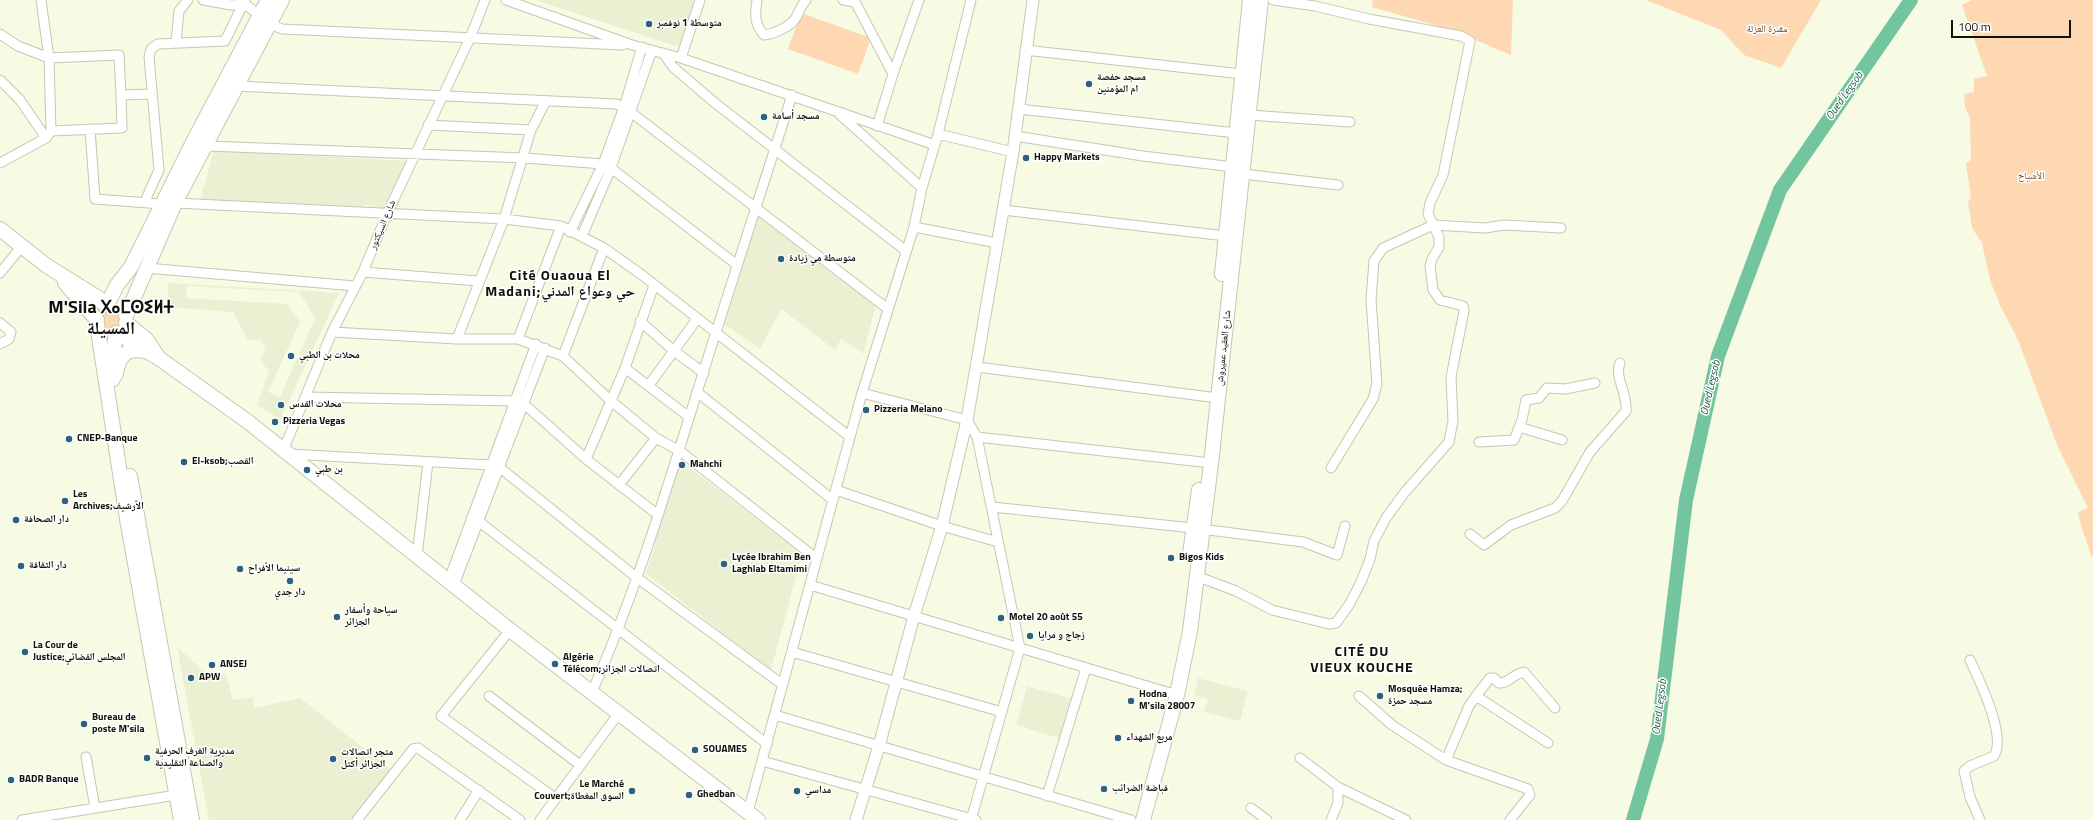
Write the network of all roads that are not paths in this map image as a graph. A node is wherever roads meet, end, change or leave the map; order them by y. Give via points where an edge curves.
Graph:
1 (41, 0) edge
2 (188, 0) edge
3 (203, 0) edge
4 (268, 0) edge
5 (282, 0) edge
6 (485, 0) edge
7 (506, 0) edge
8 (700, 0) edge
9 (757, 0) edge
10 (806, 0) edge
11 (843, 0) edge
12 (919, 0) edge
13 (971, 0) edge
14 (1033, 0) edge
15 (1250, 0) edge
16 (1262, 0) edge
17 (1274, 0) edge
18 (854, 1) edge
19 (245, 2) edge
20 (265, 20) junction
21 (0, 34) edge
22 (470, 38) junction
23 (176, 43) junction
24 (632, 45) junction
25 (642, 47) junction
26 (652, 50) junction
27 (1025, 50) junction
28 (663, 53) junction
29 (49, 58) junction
30 (681, 58) junction
31 (893, 74) junction
32 (1242, 74) junction
33 (0, 80) edge
34 (236, 86) junction
35 (152, 94) junction
36 (121, 95) junction
37 (792, 95) junction
38 (442, 96) junction
39 (546, 101) junction
40 (1019, 109) junction
41 (627, 110) junction
42 (834, 110) junction
43 (1249, 115) junction
44 (1350, 122) dead end
45 (428, 125) junction
46 (877, 126) junction
47 (90, 129) junction
48 (531, 130) junction
49 (1236, 133) junction
50 (938, 134) junction
51 (48, 135) junction
52 (1015, 136) junction
53 (935, 145) junction
54 (207, 146) junction
55 (775, 149) junction
56 (1013, 152) junction
57 (416, 154) junction
58 (524, 158) junction
59 (0, 163) edge
60 (607, 166) junction
61 (1238, 170) junction
62 (1338, 185) dead end
63 (922, 188) junction
64 (145, 201) junction
65 (169, 203) junction
66 (755, 209) junction
67 (1003, 210) junction
68 (387, 214) junction
69 (504, 219) junction
70 (1433, 225) junction
71 (561, 226) junction
72 (914, 227) junction
73 (1561, 228) dead end
74 (0, 229) edge
75 (570, 232) junction
76 (582, 236) junction
77 (1226, 236) junction
78 (997, 243) junction
79 (22, 246) junction
80 (604, 248) junction
81 (906, 251) junction
82 (737, 265) junction
83 (146, 268) junction
84 (363, 272) junction
85 (0, 273) edge
86 (478, 281) junction
87 (117, 285) junction
88 (654, 285) junction
89 (356, 286) junction
90 (79, 293) junction
91 (134, 295) junction
92 (106, 305) junction
93 (888, 309) junction
94 (697, 320) junction
95 (640, 321) junction
96 (97, 322) junction
97 (0, 323) edge
98 (121, 326) junction
99 (332, 332) junction
100 (717, 333) junction
101 (457, 339) junction
102 (518, 339) junction
103 (0, 344) edge
104 (536, 344) junction
105 (145, 345) junction
106 (545, 348) junction
107 (674, 351) junction
108 (563, 356) junction
109 (102, 360) junction
110 (1620, 363) dead end
111 (978, 366) junction
112 (625, 368) junction
113 (704, 373) junction
114 (1595, 383) dead end
115 (649, 385) junction
116 (114, 392) junction
117 (697, 392) junction
118 (862, 393) junction
119 (306, 397) junction
120 (1210, 397) junction
121 (611, 401) junction
122 (519, 402) junction
123 (690, 417) junction
124 (967, 420) junction
125 (1519, 428) junction
126 (850, 437) junction
127 (977, 437) junction
128 (656, 438) junction
129 (1562, 440) dead end
130 (1479, 442) dead end
131 (680, 451) junction
132 (285, 452) junction
133 (586, 459) junction
134 (428, 462) junction
135 (1202, 462) junction
136 (495, 466) junction
137 (1331, 468) dead end
138 (619, 485) junction
139 (836, 490) junction
140 (833, 500) junction
141 (992, 507) junction
142 (658, 515) junction
143 (474, 519) junction
144 (942, 526) junction
145 (1345, 526) dead end
146 (1199, 529) junction
147 (1470, 534) dead end
148 (998, 542) junction
149 (417, 556) junction
150 (817, 559) junction
151 (1196, 576) junction
152 (636, 577) junction
153 (451, 583) junction
154 (810, 585) junction
155 (914, 616) junction
156 (510, 630) junction
157 (618, 631) junction
158 (1020, 648) junction
159 (792, 652) junction
160 (1970, 660) dead end
161 (1086, 668) junction
162 (897, 682) junction
163 (783, 684) junction
164 (592, 692) junction
165 (1177, 695) junction
166 (488, 696) dead end
167 (1359, 696) dead end
168 (1476, 696) junction
169 (1555, 708) dead end
170 (1002, 712) junction
171 (619, 713) junction
172 (775, 715) junction
173 (1548, 743) dead end
174 (766, 744) junction
175 (879, 746) junction
176 (173, 747) junction
177 (86, 757) dead end
178 (1300, 758) dead end
179 (1446, 760) junction
180 (762, 761) junction
181 (580, 765) junction
182 (983, 777) junction
183 (1338, 787) junction
184 (479, 790) junction
185 (865, 791) junction
186 (176, 794) junction
187 (1047, 796) junction
188 (555, 798) junction
189 (95, 808) junction
190 (1251, 808) dead end
191 (753, 816) edge
192 (22, 820) edge
193 (181, 820) edge
194 (192, 820) edge
195 (357, 820) edge
196 (460, 820) edge
197 (520, 820) edge
198 (540, 820) edge
199 (856, 820) edge
200 (973, 820) edge
201 (1131, 820) edge
202 (1142, 820) edge
203 (1267, 820) edge
204 (1331, 820) edge
205 (1406, 820) edge
206 (1510, 820) edge
207 (1980, 820) edge

1 - 29 street
2 - 23 street via 179,11
3 - 19 street via 232,5
4 - 20 main road
5 - 20 main road
6 - 22 street, شارع السيكتور
7 - 24 street
8 - 30 street
9 - 10 street via 756,24 764,35 770,35 792,23
11 - 18 street
12 - 31 street
13 - 50 street
14 - 27 street
15 - 32 main road, شارع العقيد عميروش
16 - 43 main road, شارع العقيد عميروش
17 - 70 street via 1461,36 1470,41 1443,175 1430,203 1428,214
18 - 31 street
19 - 20 street
19 - 23 street via 225,41
20 - 22 street via 282,29
20 - 34 main road
20 - 65 main road
21 - 29 street via 18,46
22 - 24 street
22 - 38 street, شارع السيكتور
23 - 35 street via 155,45 151,49 149,57
24 - 25 street
25 - 26 street
25 - 41 street
26 - 28 street
26 - 41 street
27 - 32 street
27 - 40 street
28 - 30 street
28 - 55 street via 673,66 715,103
29 - 36 street via 119,55
29 - 51 street
30 - 37 street
31 - 46 street
32 - 49 main road, شارع العقيد عميروش
33 - 51 street
34 - 38 street
34 - 54 main road
35 - 36 street
35 - 64 street via 159,170
36 - 47 street via 122,128
37 - 42 street
37 - 55 street
38 - 39 street
38 - 45 street, شارع السيكتور
39 - 41 street via 616,104
39 - 48 street
40 - 49 street
40 - 52 street
41 - 60 street
41 - 66 street
42 - 46 street
42 - 63 street
43 - 44 street
43 - 61 main road, شارع العقيد عميروش
45 - 48 street
45 - 57 street, شارع السيكتور
46 - 53 street
47 - 51 street
47 - 64 street via 95,199
48 - 58 street
49 - 61 main road, شارع العقيد عميروش
50 - 53 street
50 - 56 street
51 - 59 street
52 - 56 street
52 - 61 street
53 - 63 street
54 - 57 street
54 - 65 main road
55 - 66 street
55 - 81 street
56 - 67 street
57 - 58 street
57 - 68 street, شارع السيكتور
58 - 60 street
58 - 69 street
60 - 75 street
60 - 76 street
60 - 82 street
61 - 62 street
61 - 77 main road, شارع العقيد عميروش
61 - 146 main road, شارع العقيد عميروش
63 - 72 street
64 - 65 street
65 - 68 street
65 - 83 main road
65 - 87 main road via 131,267
66 - 82 street
66 - 93 street
67 - 77 street
67 - 78 street
68 - 69 street
68 - 84 street, شارع السيكتور
69 - 71 street
69 - 86 street
70 - 73 street
70 - 137 street via 1383,248 1374,261 1371,315 1377,384 1373,399
70 - 151 street via 1439,237 1439,247 1430,266 1433,290 1440,300 1461,305 1464,311 1451,377 1451,436 1449,442 1386,518 1374,541 1370,559 1360,582 1338,620 1334,624 1329,624 1272,610 1236,591
71 - 75 street
71 - 102 street
72 - 78 street
72 - 81 street
74 - 79 main road
75 - 76 street
76 - 80 street
77 - 120 main road, شارع العقيد عميروش
78 - 111 street
79 - 85 street
79 - 90 main road
80 - 88 street
80 - 108 street
81 - 93 street
82 - 100 street
83 - 89 street
83 - 91 main road
84 - 86 street
84 - 89 street, شارع السيكتور
86 - 101 street
87 - 90 main road via 104,291
87 - 92 main road
88 - 94 street
88 - 95 street
89 - 99 street, شارع السيكتور
90 - 92 main road via 100,299
90 - 96 main road
90 - 109 main road
91 - 98 main road
91 - 105 main road
92 - 96 main road via 100,310
92 - 98 main road via 119,306
93 - 118 street
94 - 100 street
94 - 107 street
95 - 107 street
95 - 112 street
96 - 98 main road via 103,331
96 - 109 main road
97 - 103 street via 11,332 9,339
98 - 105 main road
98 - 116 main road via 112,361
99 - 101 street
99 - 119 street, شارع السيكتور
100 - 113 street
100 - 126 street
101 - 102 street
102 - 104 street
104 - 106 street
104 - 122 street
105 - 116 main road via 131,350 120,358
105 - 132 main road via 160,359 247,421
106 - 108 street
106 - 122 street
107 - 113 street
107 - 115 street
108 - 121 street
109 - 176 main road via 127,519
110 - 147 street via 1618,371 1626,395 1626,411 1590,452 1562,501 1551,511 1511,525 1484,545
111 - 120 street
111 - 124 street
112 - 115 street
112 - 121 street
113 - 117 street
114 - 125 street via 1565,389 1547,388 1539,398 1528,399
115 - 123 street
116 - 176 main road
117 - 123 street
117 - 140 street
118 - 124 street
118 - 126 street
119 - 122 street
119 - 132 street, شارع السيكتور
120 - 135 main road, شارع العقيد عميروش
121 - 128 street
121 - 133 street
122 - 133 street
122 - 136 street
123 - 131 street
124 - 127 street
124 - 144 street
125 - 129 street
125 - 130 street via 1514,440
126 - 139 street
127 - 135 street
127 - 141 street
128 - 131 street
128 - 138 street
131 - 142 street
131 - 150 street
132 - 134 street
132 - 149 main road
133 - 138 street
134 - 136 street
134 - 149 street
135 - 146 main road, شارع العقيد عميروش
136 - 143 street
136 - 152 street
138 - 142 street
139 - 140 street
139 - 144 street
140 - 150 street
141 - 146 street
141 - 148 street
142 - 152 street
143 - 153 street
143 - 157 street
144 - 148 street
144 - 155 street
145 - 146 street via 1337,555 1303,542
146 - 151 main road, شارع العقيد عميروش
146 - 165 main road, شارع العقيد عميروش via 1177,657
148 - 158 street
149 - 153 main road
150 - 154 street
151 - 165 main road, شارع العقيد عميروش via 1190,631
152 - 157 street
152 - 163 street
153 - 156 main road
154 - 155 street
154 - 159 street
155 - 158 street
155 - 162 street
156 - 164 main road
156 - 188 street via 441,716
157 - 164 street
157 - 174 street
158 - 161 street
158 - 170 street
159 - 162 street
159 - 163 street
160 - 207 street via 1996,727 1998,747 1994,756 1964,771 1970,797
161 - 165 street
161 - 187 street
162 - 170 street
162 - 175 street
163 - 172 street
164 - 171 main road
165 - 202 main road, شارع العقيد عميروش
166 - 181 street
167 - 179 street via 1392,725
168 - 169 street via 1490,678 1503,683 1523,672
168 - 173 street
168 - 179 street
170 - 182 street
171 - 181 street
171 - 191 main road
172 - 174 street
172 - 175 street
174 - 180 street
175 - 182 street
175 - 185 street
176 - 186 main road
176 - 194 main road
177 - 189 street
178 - 183 street
179 - 206 street via 1529,790 1530,795
180 - 185 street
180 - 191 street
181 - 188 street
182 - 187 street
182 - 200 street
183 - 204 street via 1338,803
183 - 205 street
184 - 195 street via 421,748 416,748
184 - 196 street
184 - 197 street
185 - 199 street
185 - 200 street
186 - 189 street
186 - 193 main road
187 - 201 street
188 - 198 street
189 - 192 street
190 - 203 street

